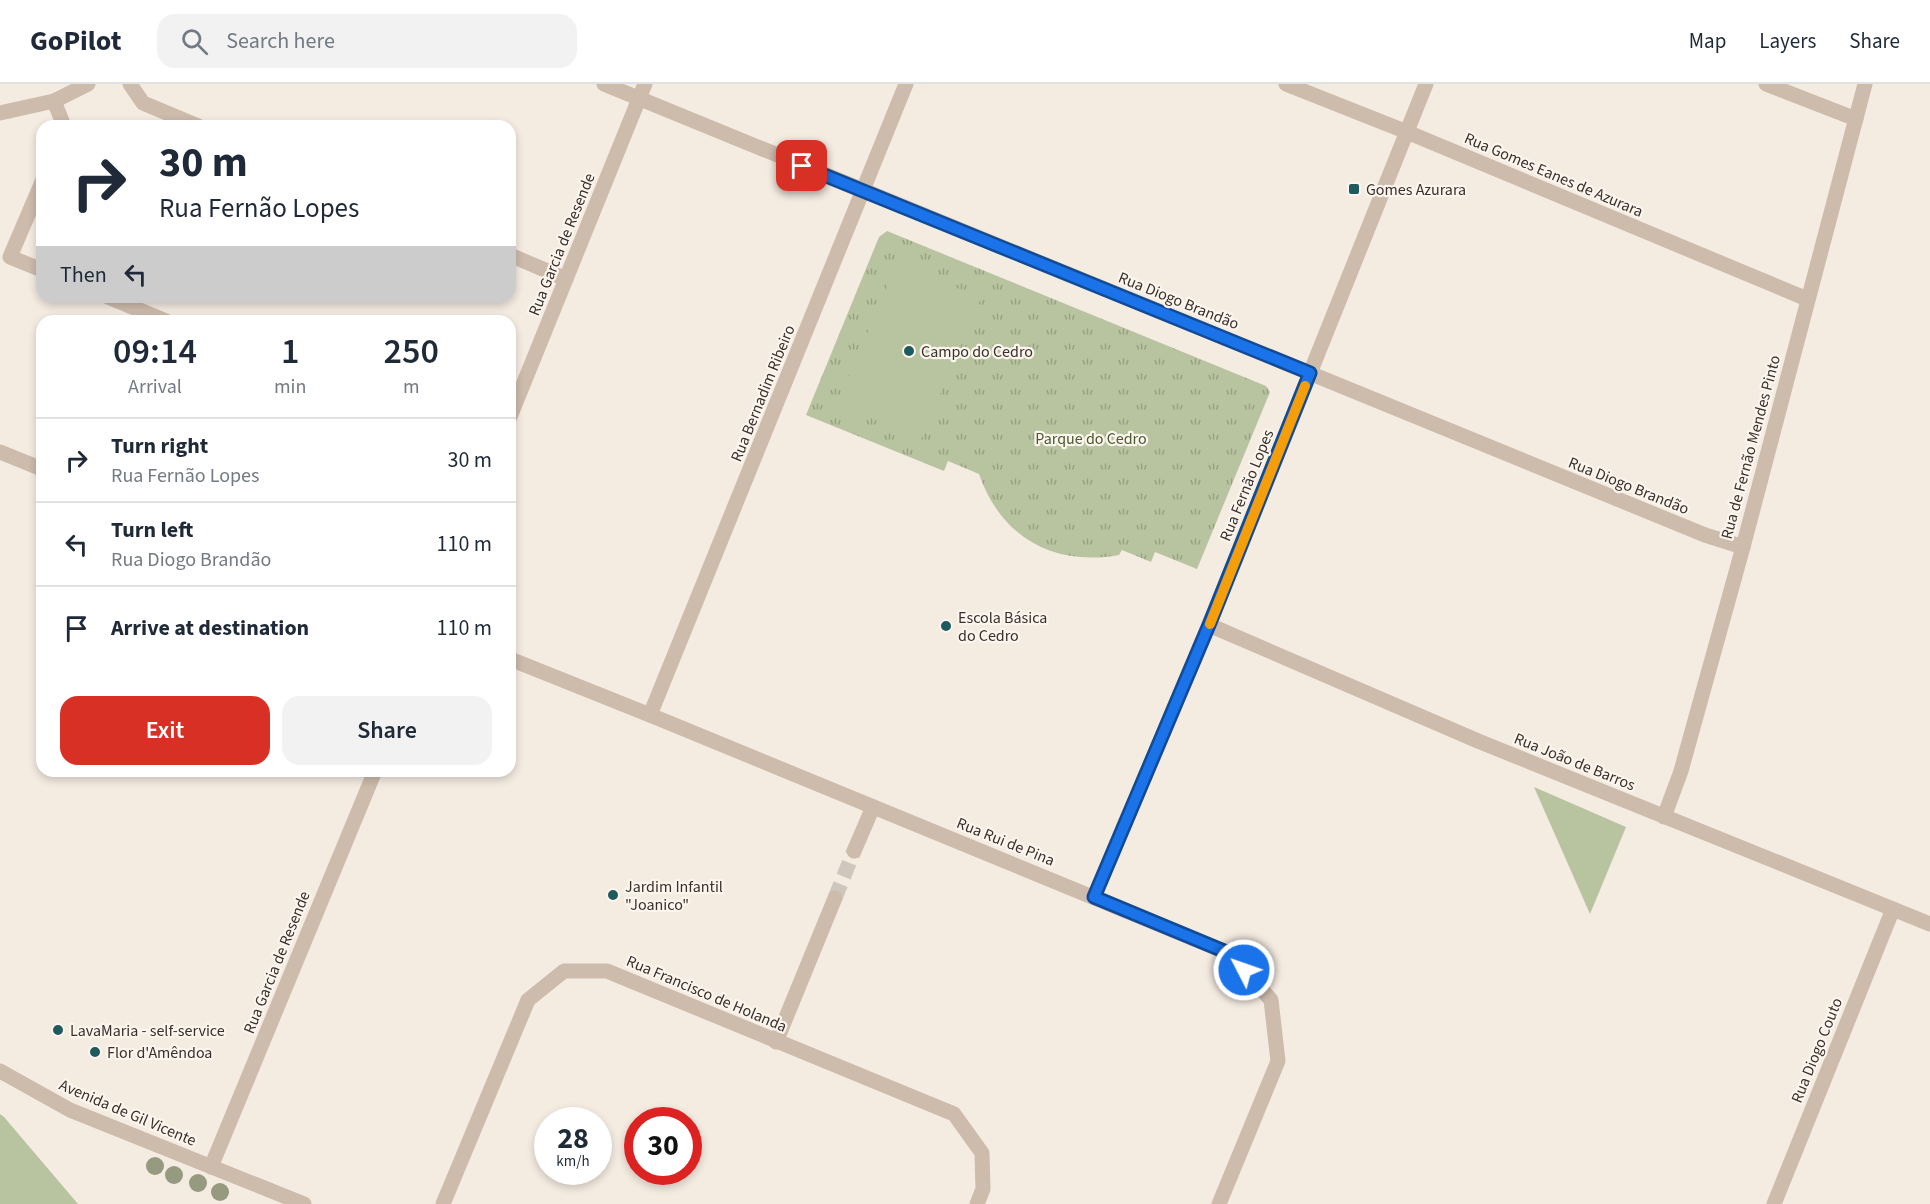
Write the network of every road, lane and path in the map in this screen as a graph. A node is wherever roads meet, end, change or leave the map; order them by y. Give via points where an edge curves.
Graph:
1 (88, 84) edge
2 (130, 84) edge
3 (603, 84) edge
4 (906, 84) edge
5 (1286, 84) edge
6 (1426, 84) edge
7 (1766, 84) edge
8 (1865, 84) edge
9 (642, 91) edge
10 (54, 101) junction
11 (0, 113) edge
12 (1856, 119) junction
13 (62, 120) edge
14 (184, 120) edge
15 (1407, 132) junction
16 (864, 191) junction
17 (36, 196) edge
18 (516, 258) edge
19 (36, 267) edge
20 (566, 279) junction
21 (1807, 299) junction
22 (122, 303) edge
23 (152, 315) edge
24 (1310, 373) junction
25 (516, 402) edge
26 (0, 452) edge
27 (36, 467) edge
28 (1743, 547) junction
29 (1209, 625) junction
30 (516, 661) edge
31 (650, 715) junction
32 (373, 777) edge
33 (873, 807) junction
34 (1664, 817) junction
35 (854, 851) tunnel mouth
36 (1094, 897) junction
37 (835, 898) tunnel mouth
38 (1893, 909) junction
39 (1930, 924) edge
40 (776, 1041) junction
41 (0, 1071) edge
42 (212, 1167) junction
43 (304, 1204) edge
44 (443, 1204) edge
45 (977, 1204) edge
46 (1219, 1204) edge
47 (1774, 1204) edge

1 - 10 street
2 - 14 street via 143,103
3 - 9 street, Rua Diogo Brandão
4 - 16 street, Rua Bernadim Ribeiro
5 - 15 street, Rua Gomes Eanes de Azurara
6 - 15 street, Rua Fernão Lopes
7 - 12 street
8 - 12 street, Rua de Fernão Mendes Pinto
9 - 16 street, Rua Diogo Brandão
9 - 20 street, Rua Garcia de Resende
10 - 11 street
10 - 13 street
12 - 21 street, Rua de Fernão Mendes Pinto
15 - 21 street, Rua Gomes Eanes de Azurara
15 - 24 street, Rua Fernão Lopes
16 - 24 street, Rua Diogo Brandão
16 - 31 street, Rua Bernadim Ribeiro
17 - 19 street via 10,256
18 - 20 street
20 - 25 street, Rua Garcia de Resende
21 - 28 street, Rua de Fernão Mendes Pinto
22 - 23 street
24 - 28 street, Rua Diogo Brandão via 1705,535
24 - 29 street, Rua Fernão Lopes
26 - 27 street
28 - 34 street, Rua de Fernão Mendes Pinto via 1681,771
29 - 34 street, Rua João de Barros
29 - 36 street, Rua Fernão Lopes
30 - 31 street, Rua Rui de Pina
31 - 33 street, Rua Rui de Pina
32 - 42 street, Rua Garcia de Resende
33 - 35 street
33 - 36 street, Rua Rui de Pina
34 - 38 street, Rua João de Barros
36 - 46 street, Rua Rui de Pina via 1231,954 1272,1000 1278,1061
37 - 40 street
38 - 39 street, Rua João de Barros
38 - 47 street, Rua Diogo Couto
40 - 44 street, Rua Francisco de Holanda via 607,971 564,971 528,1000
40 - 45 street, Rua Francisco de Holanda via 954,1114 982,1153 983,1189
41 - 42 street, Avenida de Gil Vicente via 70,1110
42 - 43 street, Avenida de Gil Vicente

